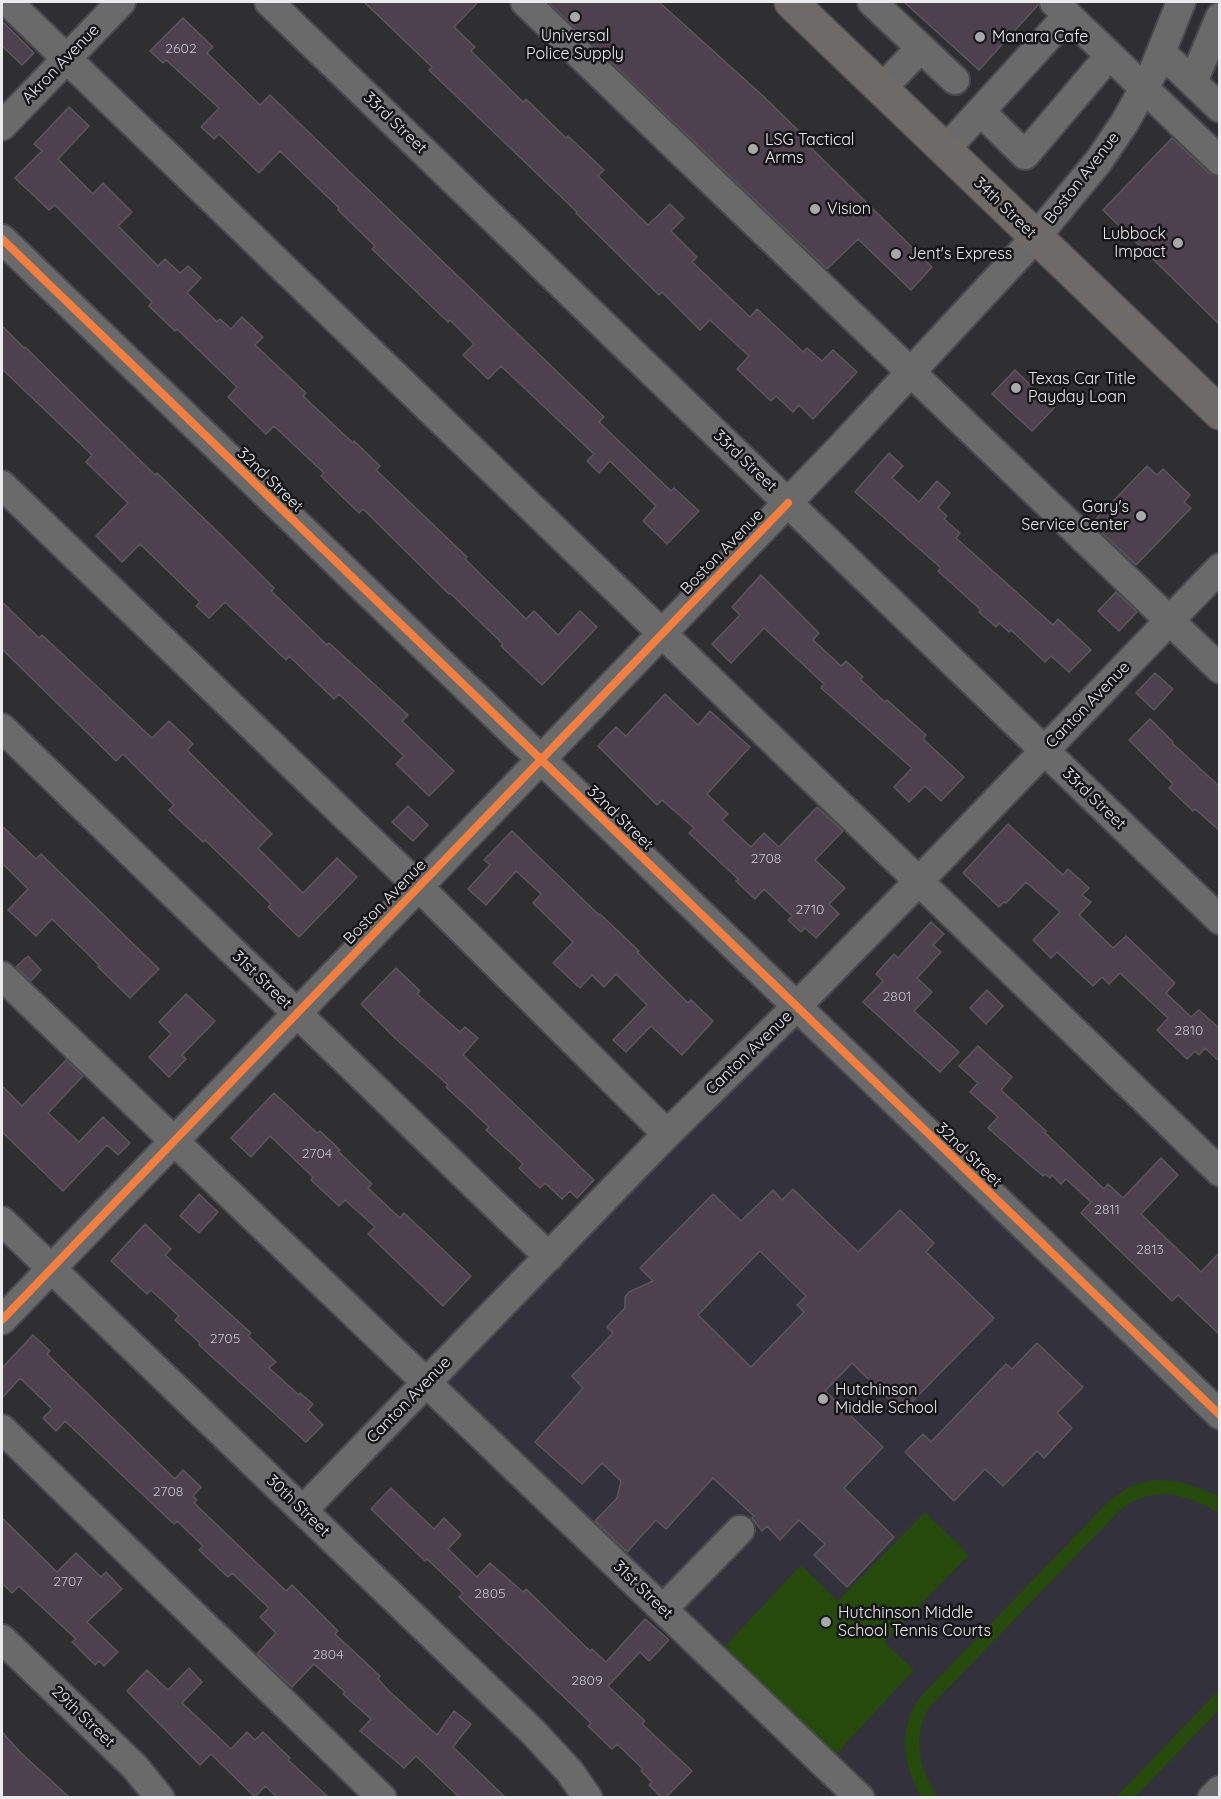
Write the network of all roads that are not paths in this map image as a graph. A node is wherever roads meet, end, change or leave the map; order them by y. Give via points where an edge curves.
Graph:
1 (8, 2) edge
2 (121, 2) edge
3 (270, 2) edge
4 (525, 2) edge
5 (872, 2) edge
6 (1181, 2) edge
7 (797, 3) edge
8 (1057, 13) edge
9 (1220, 17) edge
10 (921, 48) junction
11 (1161, 52) junction
12 (67, 58) junction
13 (1098, 69) dead end
14 (955, 80) dead end
15 (1193, 82) junction
16 (882, 88) junction
17 (1145, 89) junction
18 (1220, 108) edge
19 (981, 112) junction
20 (2, 126) edge
21 (945, 150) junction
22 (1220, 161) edge
23 (1036, 237) junction
24 (2, 239) edge
25 (910, 372) junction
26 (1220, 413) edge
27 (2, 485) edge
28 (788, 503) junction
29 (1220, 568) edge
30 (1170, 621) junction
31 (662, 634) junction
32 (1220, 669) edge
33 (2, 729) edge
34 (1044, 750) junction
35 (540, 759) junction
36 (918, 882) junction
37 (419, 887) junction
38 (1220, 920) edge
39 (2, 976) edge
40 (796, 1007) junction
41 (297, 1014) junction
42 (667, 1134) junction
43 (172, 1141) junction
44 (1220, 1172) edge
45 (2, 1221) edge
46 (549, 1257) junction
47 (51, 1269) junction
48 (2, 1320) edge
49 (427, 1382) junction
50 (1220, 1415) edge
51 (2, 1429) edge
52 (303, 1510) junction
53 (740, 1530) dead end
54 (663, 1609) junction
55 (2, 1639) edge
56 (1220, 1790) edge
57 (160, 1797) edge
58 (382, 1797) edge
59 (588, 1797) edge
60 (860, 1797) edge
61 (1212, 1797) edge

1 - 12 street
2 - 12 street, Akron Avenue
3 - 28 street, 33rd Street
4 - 25 street
5 - 10 street
6 - 11 street, Boston Avenue
7 - 16 main road, 34th Street
8 - 17 street
8 - 19 street
9 - 15 street
10 - 14 street
10 - 16 street
11 - 15 street
11 - 17 street, Boston Avenue
12 - 20 street, Akron Avenue
12 - 31 street
13 - 19 street via 1025,155
15 - 18 street
16 - 21 main road, 34th Street
17 - 22 street
17 - 23 street, Boston Avenue via 1098,162
19 - 21 street
21 - 23 main road, 34th Street
23 - 25 street, Boston Avenue
23 - 26 main road, 34th Street
24 - 35 street, 32nd Street
25 - 28 street, Boston Avenue
25 - 30 street
27 - 37 street
28 - 31 street, Boston Avenue
28 - 34 street, 33rd Street
29 - 30 street, Canton Avenue
30 - 32 street
30 - 34 street, Canton Avenue
31 - 35 street, Boston Avenue
31 - 36 street
33 - 41 street, 31st Street
34 - 36 street, Canton Avenue
34 - 38 street, 33rd Street
35 - 37 street, Boston Avenue
35 - 40 street, 32nd Street
36 - 40 street, Canton Avenue
36 - 44 street
37 - 41 street, Boston Avenue
37 - 42 street
39 - 43 street, 31st Street
40 - 42 street, Canton Avenue
40 - 50 street, 32nd Street
41 - 43 street, Boston Avenue
41 - 46 street, 31st Street
42 - 46 street, Canton Avenue
43 - 47 street, Boston Avenue
43 - 49 street, 31st Street
45 - 47 street, 30th Street
46 - 49 street, Canton Avenue
47 - 48 street, Boston Avenue
47 - 52 street, 30th Street
49 - 52 street, Canton Avenue
49 - 54 street, 31st Street
51 - 58 street
52 - 59 street, 30th Street via 532,1732
53 - 54 street
54 - 60 street, 31st Street
55 - 57 street, 29th Street via 135,1767
56 - 61 street

